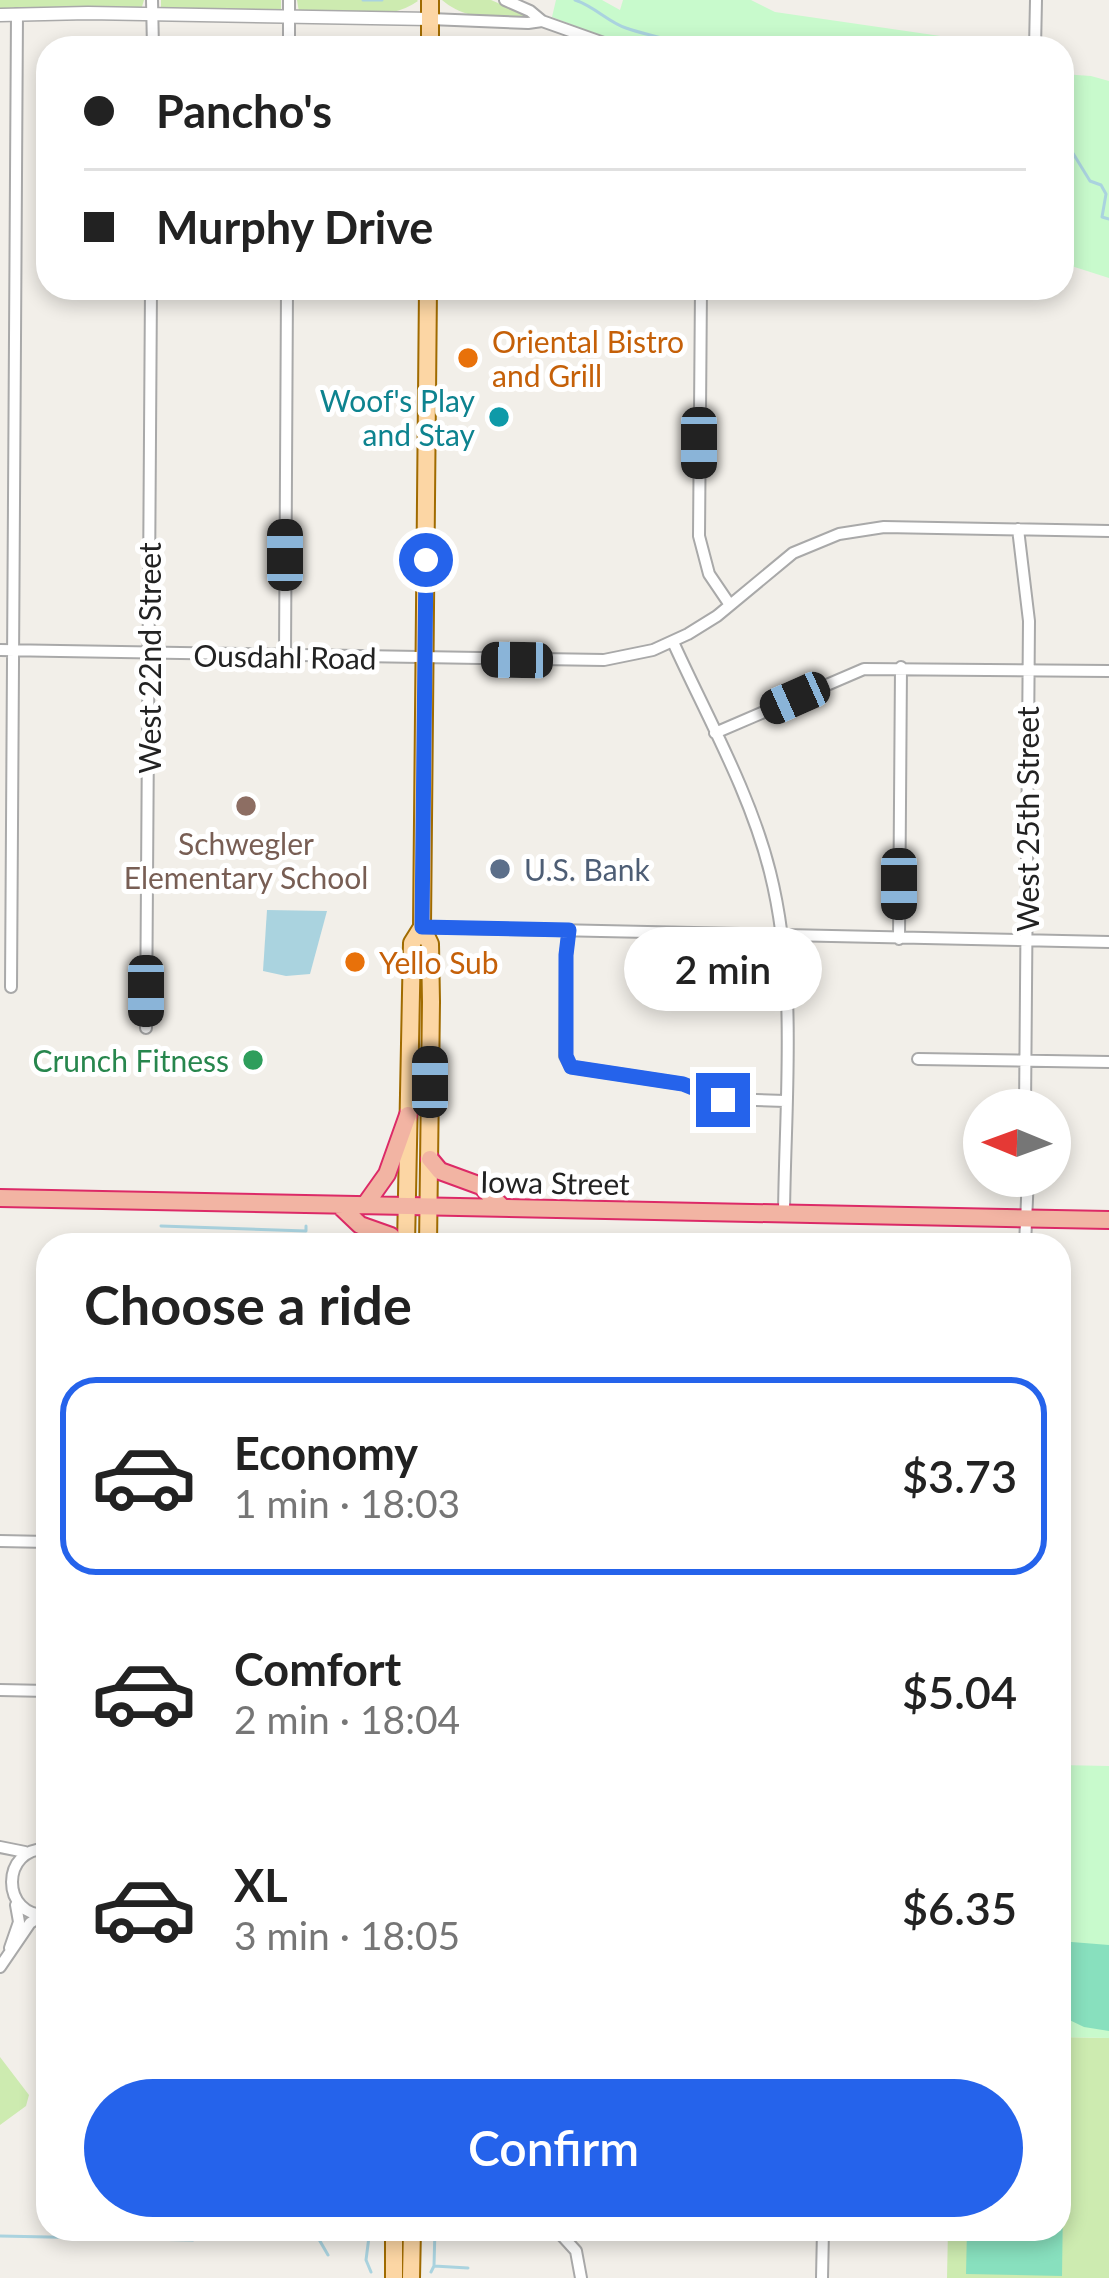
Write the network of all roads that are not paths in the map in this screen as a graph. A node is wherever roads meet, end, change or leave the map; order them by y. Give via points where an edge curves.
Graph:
1 (289, 0) edge
2 (505, 0) edge
3 (1036, 0) edge
4 (152, 7) edge
5 (430, 9) edge
6 (17, 14) junction
7 (0, 15) edge
8 (289, 17) junction
9 (542, 21) junction
10 (289, 36) edge
11 (584, 36) edge
12 (1035, 36) edge
13 (151, 300) edge
14 (287, 300) edge
15 (428, 300) edge
16 (700, 300) edge
17 (1018, 530) junction
18 (1109, 531) edge
19 (730, 605) junction
20 (673, 642) junction
21 (7, 650) edge
22 (149, 653) junction
23 (285, 656) junction
24 (425, 658) junction
25 (901, 668) junction
26 (1028, 670) junction
27 (1109, 671) edge
28 (716, 733) junction
29 (422, 927) junction
30 (569, 930) junction
31 (782, 935) junction
32 (899, 939) junction
33 (1027, 941) junction
34 (1109, 943) edge
35 (10, 987) dead end
36 (146, 1028) dead end
37 (918, 1059) dead end
38 (1026, 1061) junction
39 (1109, 1062) edge
40 (1025, 1089) edge
41 (785, 1101) junction
42 (408, 1115) junction
43 (430, 1159) junction
44 (1025, 1197) edge
45 (0, 1198) edge
46 (340, 1204) junction
47 (365, 1205) junction
48 (406, 1206) junction
49 (429, 1207) junction
50 (503, 1208) junction
51 (784, 1214) junction
52 (1025, 1219) junction
53 (1109, 1220) edge
54 (383, 1233) edge
55 (403, 1233) edge
56 (428, 1233) edge
57 (1025, 1233) edge
58 (0, 1541) edge
59 (36, 1542) edge
60 (0, 1690) edge
61 (36, 1691) edge
62 (0, 1847) edge
63 (36, 1849) edge
64 (25, 1852) junction
65 (5, 1870) edge
66 (16, 1905) junction
67 (36, 1914) edge
68 (36, 1920) edge
69 (9, 1952) junction
70 (0, 1967) edge
71 (394, 2241) edge
72 (412, 2241) edge
73 (567, 2241) edge
74 (823, 2241) edge
75 (394, 2278) edge
76 (411, 2278) edge
77 (581, 2278) edge
78 (822, 2278) edge

1 - 8 street
2 - 9 street
3 - 12 street
4 - 6 street
4 - 8 street
5 - 8 street
5 - 9 street
6 - 7 street
6 - 21 street
8 - 10 street
9 - 11 street
13 - 22 street, West 22nd Street
14 - 23 street
15 - 24 main road
16 - 19 street via 700,543
17 - 18 street, Ousdahl Road
17 - 19 street, Ousdahl Road via 884,527 833,535 794,553
17 - 26 street, West 25th Street
19 - 20 street, Ousdahl Road
20 - 24 street, Ousdahl Road via 604,660
20 - 28 street
21 - 22 street, Ousdahl Road
21 - 35 street
22 - 23 street, Ousdahl Road
22 - 36 street, West 22nd Street
23 - 24 street, Ousdahl Road
24 - 29 main road
25 - 26 street
25 - 28 street via 854,672
25 - 32 street
26 - 27 street
26 - 33 street, West 25th Street
28 - 31 street via 764,849
29 - 30 street
29 - 42 main road via 412,943
29 - 43 main road via 430,944
30 - 31 street
30 - 41 street via 571,1067 683,1084 723,1100
31 - 32 street
31 - 41 street
32 - 33 street
33 - 34 street
33 - 38 street, West 25th Street
37 - 38 street
38 - 39 street
38 - 40 street, West 25th Street
41 - 51 street
42 - 47 highway via 382,1184
42 - 48 main road
43 - 49 main road
43 - 50 highway via 481,1186
44 - 52 street
45 - 46 highway, Iowa Street
46 - 47 highway, Iowa Street
46 - 54 highway via 360,1225
47 - 48 highway, Iowa Street
48 - 49 highway, Iowa Street
48 - 55 main road
49 - 50 highway, Iowa Street
49 - 56 main road
50 - 51 highway, Iowa Street
51 - 52 highway, Iowa Street
52 - 53 highway, Iowa Street
52 - 57 street
58 - 59 street
60 - 61 street
62 - 64 street
63 - 64 street
64 - 65 street
65 - 66 street
66 - 67 street
66 - 69 street
68 - 69 street
69 - 70 street
71 - 75 main road
72 - 76 main road
73 - 77 street
74 - 78 street

